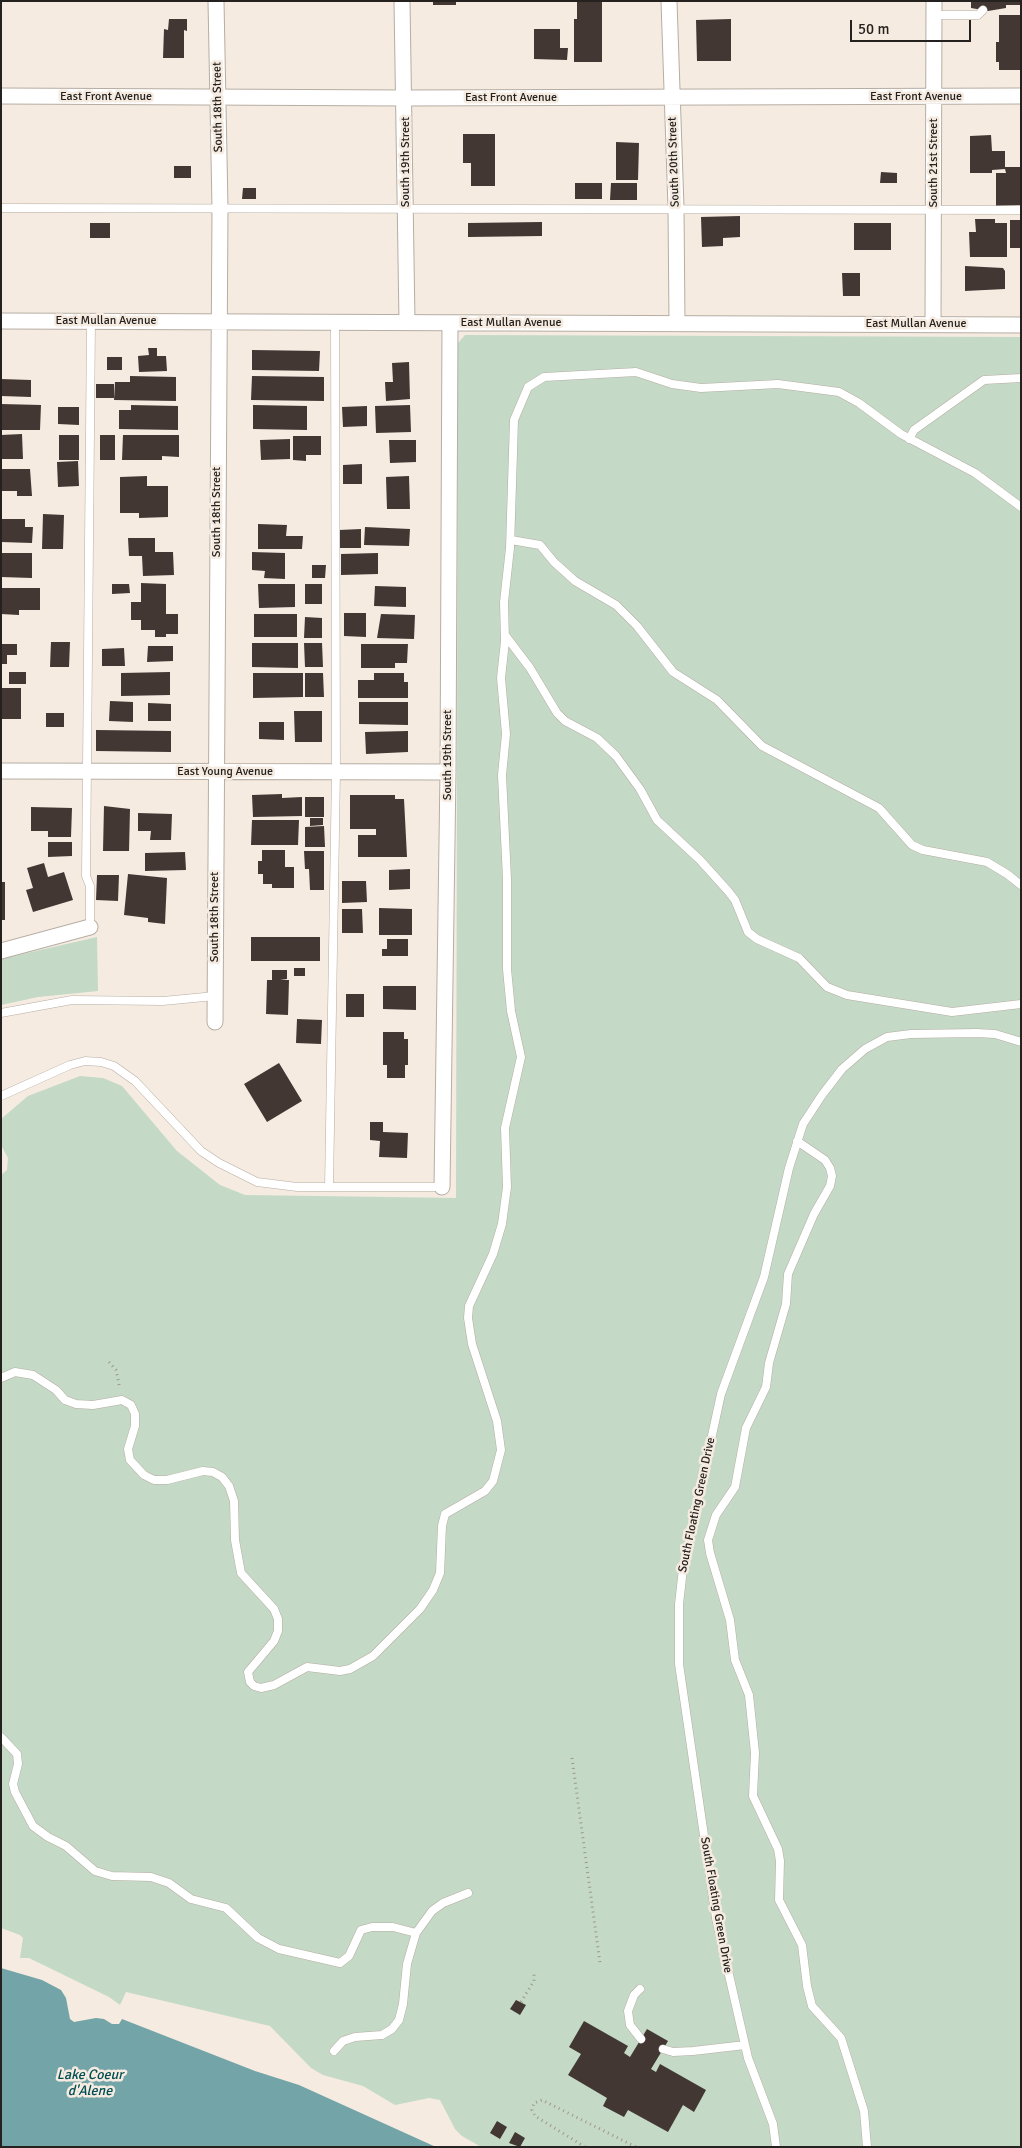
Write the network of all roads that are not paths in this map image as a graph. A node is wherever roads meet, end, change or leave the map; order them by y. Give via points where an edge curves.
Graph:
1 (216, 1) edge
2 (402, 1) edge
3 (669, 1) edge
4 (934, 8) edge
5 (983, 10) dead end
6 (1, 96) edge
7 (1021, 96) edge
8 (673, 97) junction
9 (934, 97) junction
10 (217, 98) junction
11 (405, 98) junction
12 (1, 208) edge
13 (220, 208) junction
14 (406, 208) junction
15 (676, 208) junction
16 (934, 210) junction
17 (1021, 210) edge
18 (1, 321) edge
19 (91, 322) junction
20 (218, 322) junction
21 (335, 322) junction
22 (407, 322) junction
23 (450, 323) junction
24 (677, 323) junction
25 (933, 324) junction
26 (1021, 325) edge
27 (1021, 378) edge
28 (909, 439) junction
29 (1021, 507) edge
30 (511, 540) junction
31 (505, 635) junction
32 (1, 771) edge
33 (88, 772) junction
34 (215, 772) junction
35 (336, 772) junction
36 (448, 772) junction
37 (1021, 885) edge
38 (90, 927) joint
39 (1, 951) edge
40 (215, 996) junction
41 (1021, 1004) edge
42 (1, 1013) edge
43 (214, 1022) dead end
44 (1021, 1042) edge
45 (1, 1096) edge
46 (798, 1141) junction
47 (442, 1187) joint
48 (329, 1188) junction
49 (1, 1378) edge
50 (1, 1737) edge
51 (468, 1894) dead end
52 (416, 1933) junction
53 (640, 1989) dead end
54 (641, 2039) dead end
55 (745, 2045) junction
56 (663, 2049) dead end
57 (334, 2051) dead end
58 (776, 2147) edge
59 (867, 2147) edge

1 - 10 street, South 18th Street
2 - 11 street, South 19th Street
3 - 8 street, South 20th Street
4 - 5 lane via 978,15
4 - 9 street, South 21st Street
6 - 10 street, East Front Avenue
7 - 9 street, East Front Avenue
8 - 9 street, East Front Avenue
8 - 11 street, East Front Avenue
8 - 15 street, South 20th Street
9 - 16 street, South 21st Street
10 - 11 street, East Front Avenue
10 - 13 street, South 18th Street
11 - 14 street, South 19th Street
12 - 13 lane
13 - 14 lane
13 - 20 street, South 18th Street
14 - 15 lane
14 - 22 street, South 19th Street
15 - 16 lane
15 - 24 street, South 20th Street
16 - 17 lane
16 - 25 street, South 21st Street
18 - 19 street, East Mullan Avenue
19 - 20 street, East Mullan Avenue
19 - 33 lane
20 - 21 street, East Mullan Avenue
20 - 34 street, South 18th Street
21 - 22 street, East Mullan Avenue
21 - 35 lane
22 - 23 street, East Mullan Avenue
23 - 24 street, East Mullan Avenue
23 - 36 street, South 19th Street
24 - 25 street, East Mullan Avenue
25 - 26 street, East Mullan Avenue
27 - 28 lane via 984,380 914,430
28 - 29 lane via 975,473
28 - 30 lane via 839,392 822,389 778,384 701,388 672,384 636,372 544,377 528,387 514,420
30 - 31 lane via 504,602
30 - 37 lane via 540,545 576,581 616,605 673,672 717,700 762,746 879,808 912,845 987,862
31 - 41 lane via 557,713 610,750 640,789 658,820 700,860 735,900 748,932 757,939 799,958 827,987 847,994 952,1012
31 - 49 lane via 501,678 506,734 502,775 508,969 521,1057 505,1128 507,1187 502,1224 493,1254 469,1306 468,1318 472,1344 499,1434 498,1466 493,1481 485,1490 446,1514 442,1526 440,1573 433,1590 420,1609 373,1656 340,1671 307,1666 278,1684 261,1688 250,1682 248,1672 274,1641 278,1619 274,1609 241,1573 234,1540 234,1501 222,1477 203,1471 167,1480 144,1476 130,1460 128,1449 135,1426 131,1405 122,1400 76,1404 65,1400 33,1375 14,1372
32 - 33 street, East Young Avenue
33 - 34 street, East Young Avenue
33 - 38 lane via 86,876 90,886
34 - 35 street, East Young Avenue
34 - 40 street, South 18th Street
35 - 36 street, East Young Avenue
35 - 48 lane
36 - 47 street, South 19th Street
38 - 39 street
40 - 42 lane via 163,1001 72,1000
40 - 43 street, South 18th Street
44 - 46 lane, South Floating Green Drive via 995,1034 977,1033 887,1037 865,1049 842,1069 803,1124
45 - 48 lane via 70,1065 101,1062 114,1066 135,1081 184,1134 219,1163 257,1182 297,1188
46 - 55 lane, South Floating Green Drive via 788,1168 764,1276 721,1394 683,1569 679,1604 679,1664 698,1801 716,1918
46 - 59 lane via 825,1160 832,1176 830,1186 788,1274 786,1304 769,1363 766,1387 746,1428 736,1487 716,1515 708,1540 730,1620 735,1660 749,1695 755,1753 753,1796 778,1850 779,1900 802,1945 812,2006 841,2038 864,2111
47 - 48 lane
50 - 52 lane via 16,1754 18,1764 13,1784 33,1826 66,1846 95,1871 112,1876 151,1877 169,1883 191,1899 226,1908 258,1938 275,1948 335,1963 349,1956 361,1930 366,1928 393,1927
51 - 52 lane via 443,1903 432,1911
52 - 57 lane via 410,1950 399,2020 382,2035 355,2037 343,2041
53 - 54 lane via 628,2011 630,2025
55 - 56 lane via 673,2052
55 - 58 lane, South Floating Green Drive via 772,2124

